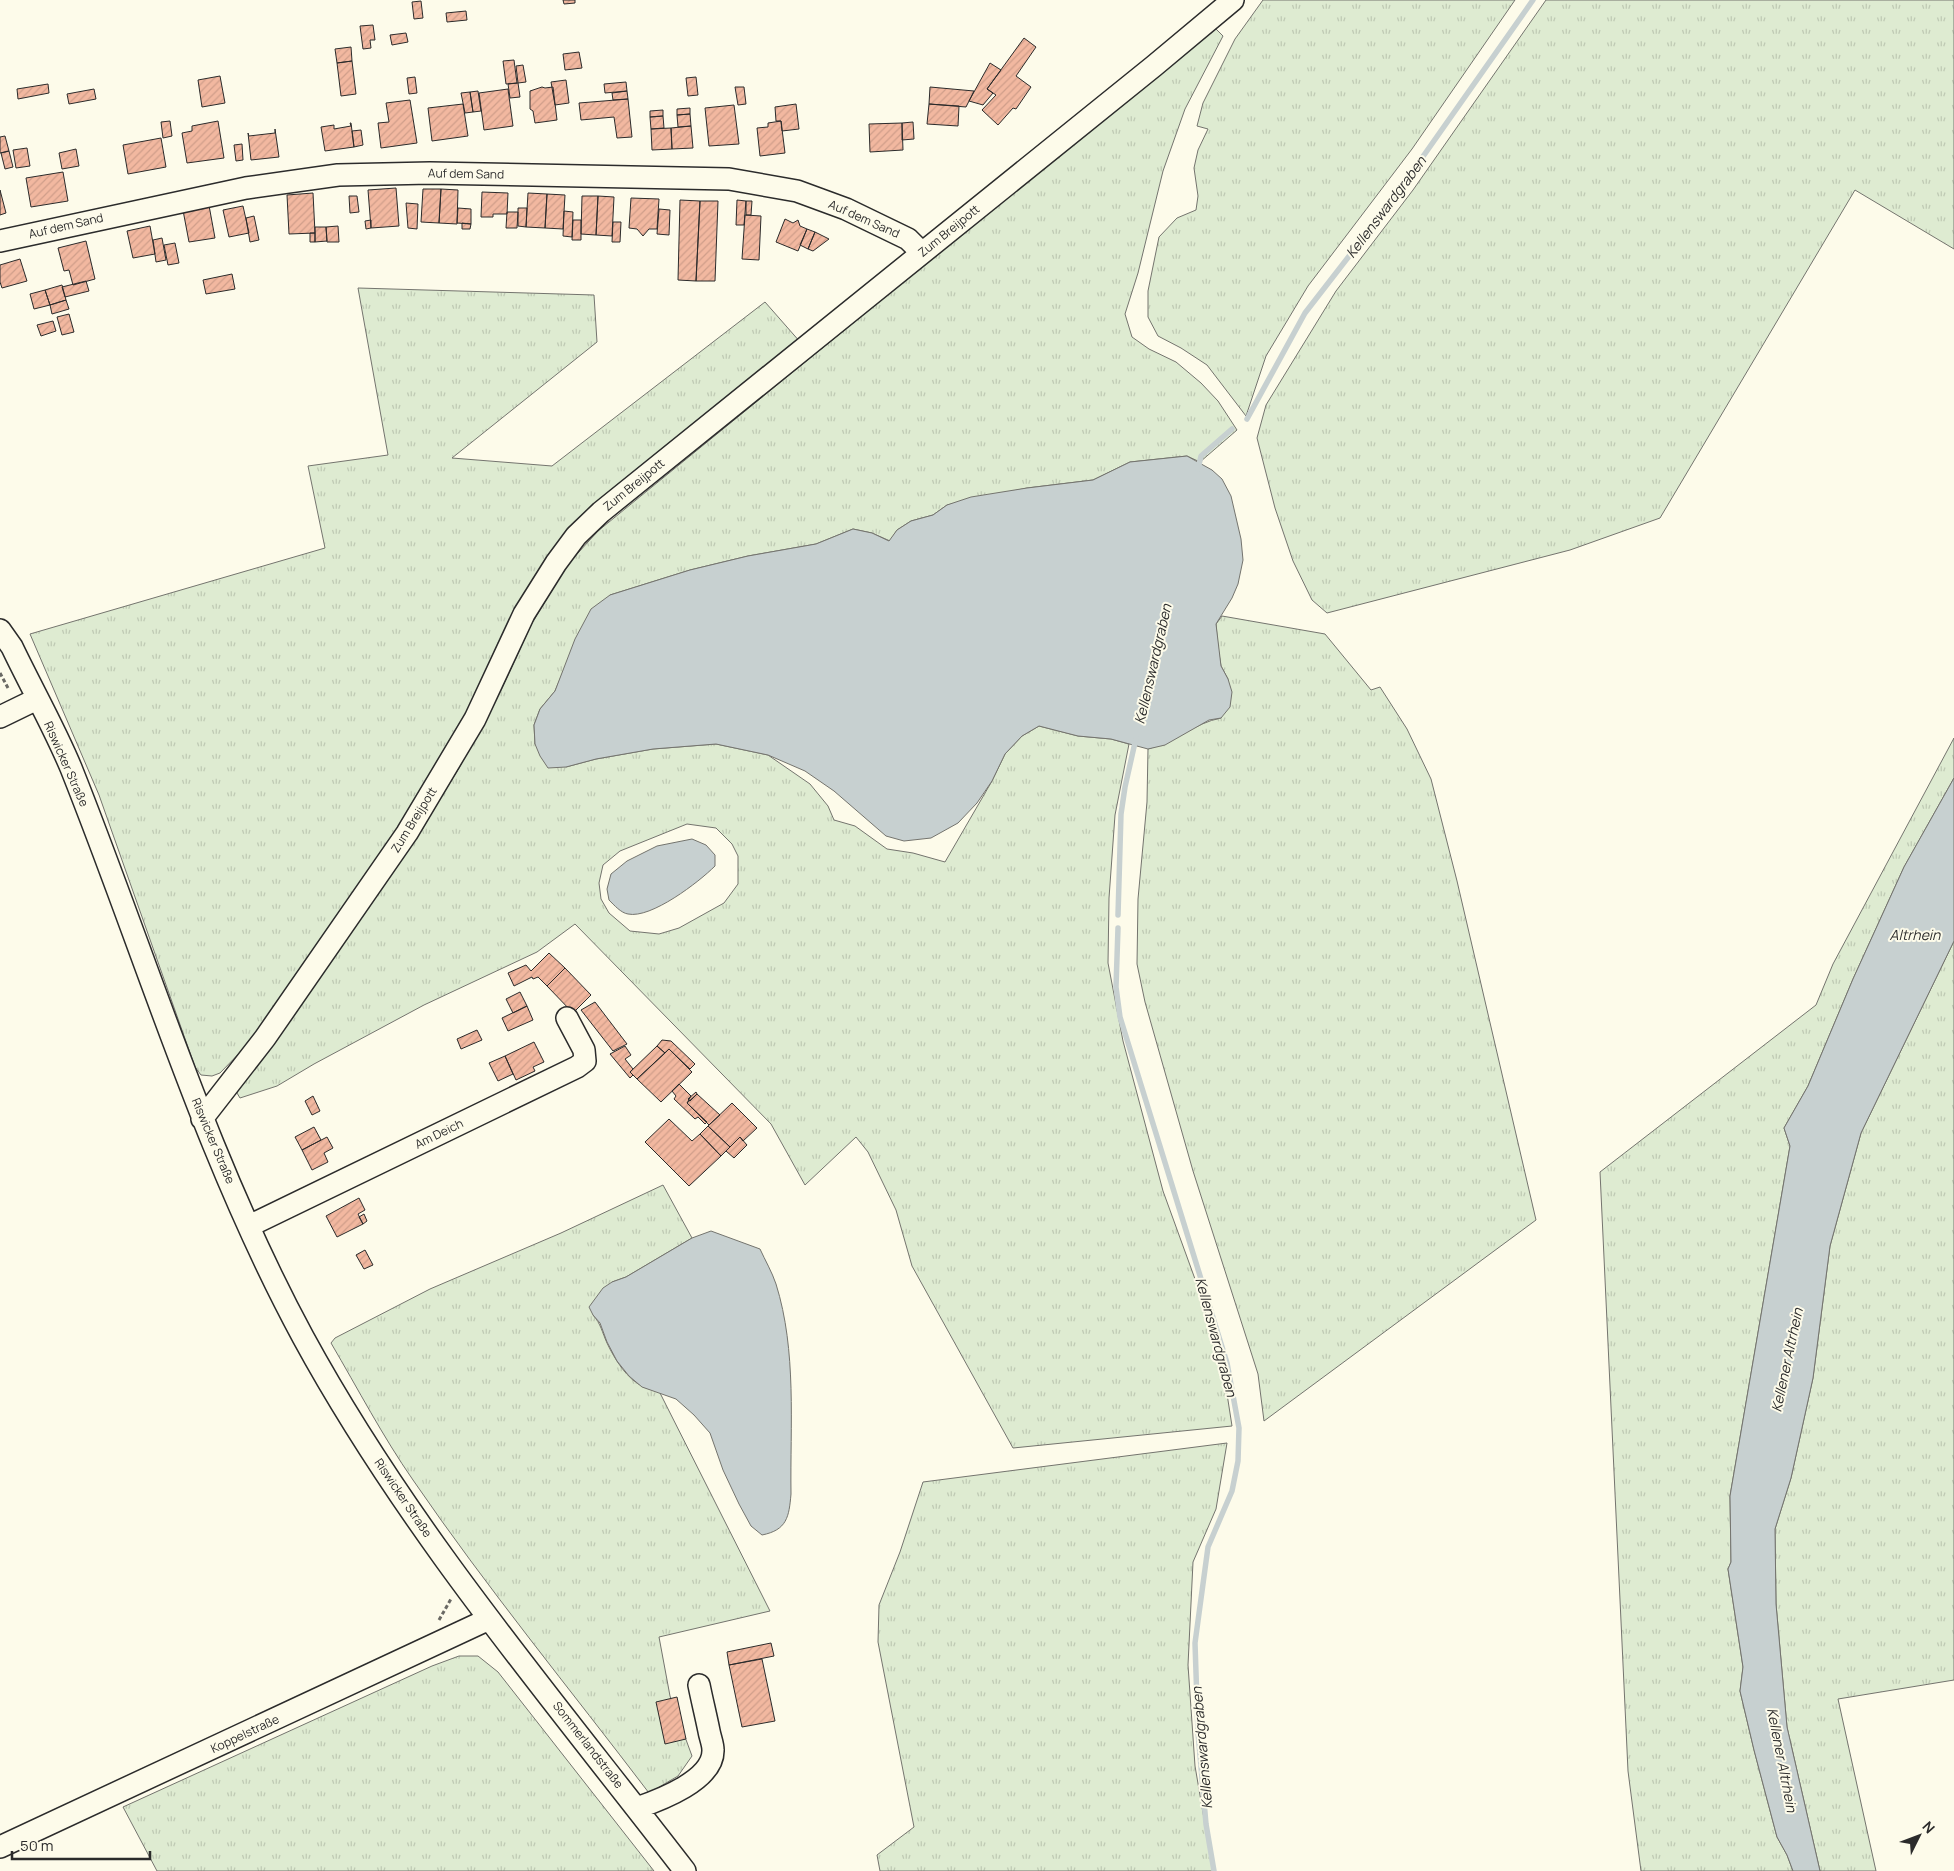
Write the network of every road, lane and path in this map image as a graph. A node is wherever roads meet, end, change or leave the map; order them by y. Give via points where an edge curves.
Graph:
1 (1233, 0) edge
2 (0, 242) edge
3 (922, 253) junction
4 (0, 630) edge
5 (37, 699) junction
6 (0, 717) edge
7 (567, 1018) dead end
8 (202, 1119) junction
9 (249, 1226) junction
10 (489, 1620) junction
11 (699, 1685) dead end
12 (637, 1808) junction
13 (0, 1847) edge
14 (685, 1871) edge

1 - 3 street, Zum Breijpott
2 - 3 street, Auf dem Sand via 246,188 338,175 430,173 730,179 797,191 846,209 908,239
3 - 8 street, Zum Breijpott via 608,506 576,536 524,614 476,719 407,833 265,1038
4 - 5 street, Riswicker Straße via 12,647
5 - 6 street
5 - 8 street, Riswicker Straße via 69,764
7 - 9 street, Am Deich via 584,1050 584,1061 577,1068
8 - 9 street, Riswicker Straße
9 - 10 street, Riswicker Straße via 304,1337 389,1481
10 - 12 street, Sommerlandstraße
10 - 13 street, Koppelstraße
11 - 12 street via 714,1750 710,1762 686,1787
12 - 14 street, Sommerlandstraße

